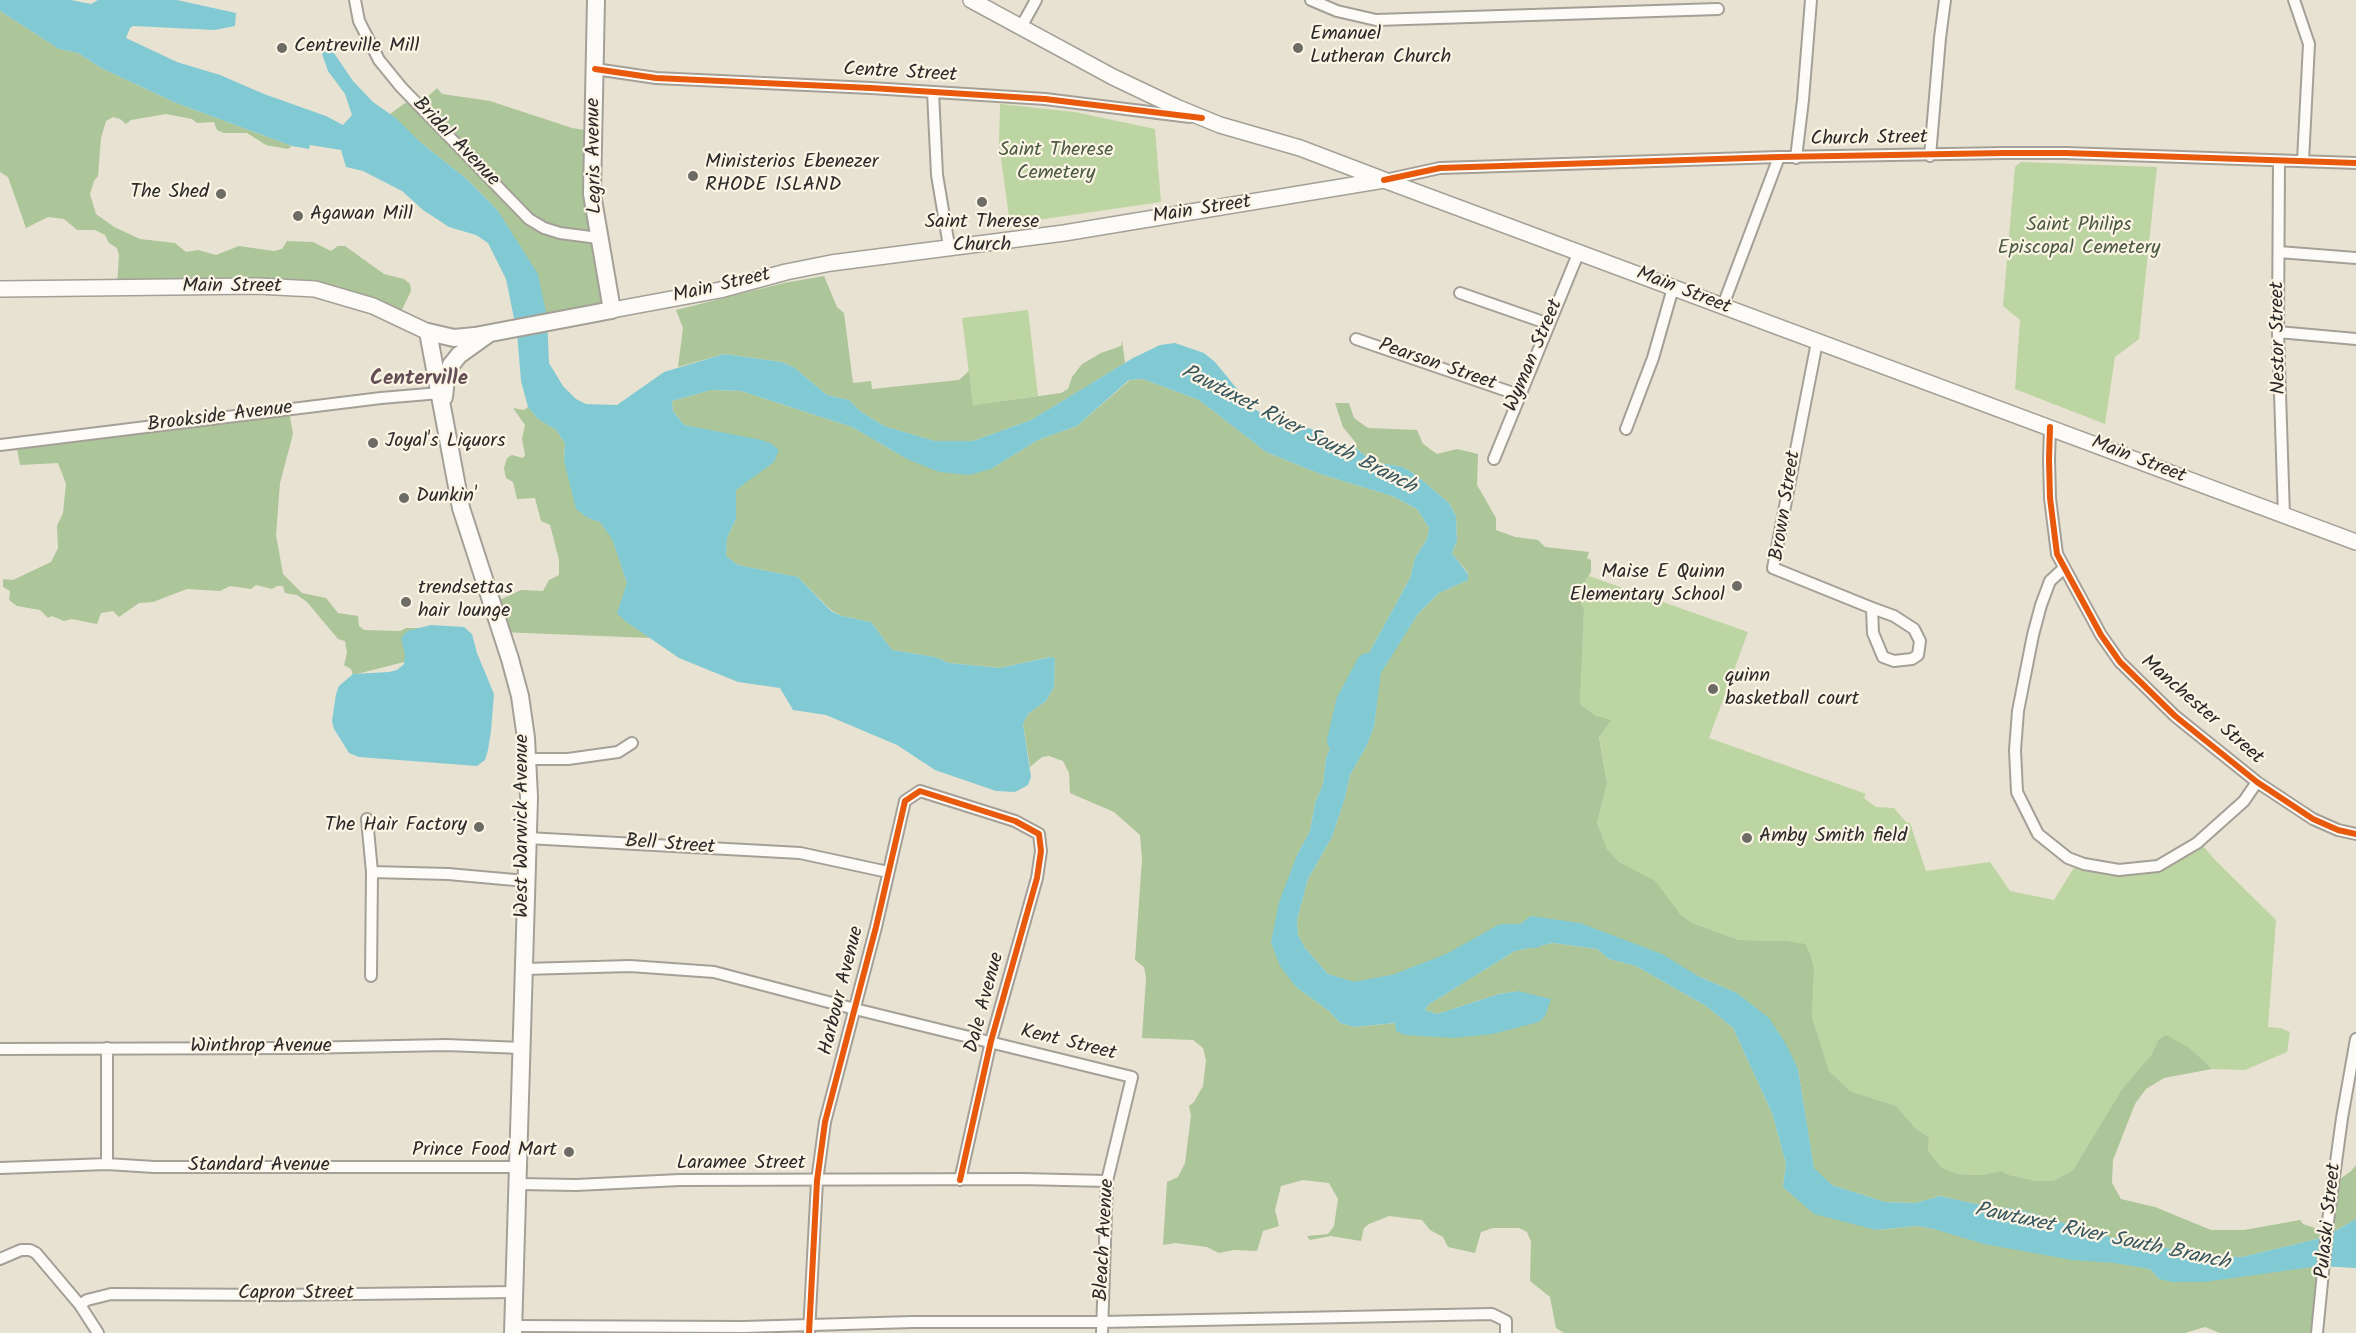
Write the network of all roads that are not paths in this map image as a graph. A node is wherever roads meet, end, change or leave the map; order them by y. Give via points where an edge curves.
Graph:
1 (355, 0) edge
2 (596, 0) edge
3 (971, 0) edge
4 (1036, 0) edge
5 (1311, 0) edge
6 (1811, 0) edge
7 (1945, 0) edge
8 (2294, 0) edge
9 (1718, 9) dead end
10 (1021, 27) junction
11 (595, 69) junction
12 (933, 92) junction
13 (1202, 118) junction
14 (1930, 156) junction
15 (1779, 158) junction
16 (1796, 158) junction
17 (2279, 161) junction
18 (2303, 161) junction
19 (2356, 163) edge
20 (1384, 180) junction
21 (598, 238) junction
22 (949, 246) junction
23 (2279, 252) junction
24 (1578, 254) junction
25 (2356, 258) edge
26 (1672, 288) junction
27 (0, 289) edge
28 (1460, 293) dead end
29 (1722, 308) junction
30 (612, 310) junction
31 (1549, 324) junction
32 (428, 332) junction
33 (2278, 332) junction
34 (490, 333) junction
35 (1356, 339) dead end
36 (2356, 339) edge
37 (1817, 342) junction
38 (1519, 395) junction
39 (441, 401) junction
40 (2050, 428) junction
41 (1626, 429) dead end
42 (0, 445) edge
43 (1494, 459) dead end
44 (2284, 516) junction
45 (2356, 542) edge
46 (2063, 569) junction
47 (1872, 608) junction
48 (633, 743) dead end
49 (527, 759) junction
50 (2257, 782) junction
51 (367, 819) dead end
52 (1039, 834) joint
53 (2356, 834) edge
54 (527, 838) junction
55 (372, 872) junction
56 (888, 872) junction
57 (526, 881) junction
58 (524, 969) junction
59 (371, 976) dead end
60 (855, 1009) junction
61 (2356, 1039) edge
62 (991, 1041) junction
63 (106, 1048) junction
64 (522, 1048) junction
65 (0, 1049) edge
66 (1132, 1077) joint
67 (107, 1164) junction
68 (0, 1167) edge
69 (518, 1175) junction
70 (960, 1180) junction
71 (818, 1181) junction
72 (1107, 1181) junction
73 (0, 1259) edge
74 (516, 1292) junction
75 (80, 1305) junction
76 (1102, 1328) edge
77 (514, 1329) edge
78 (809, 1329) edge
79 (98, 1333) edge
80 (1506, 1333) edge
81 (2317, 1333) edge

1 - 21 street, Bridal Avenue via 359,21 379,60 529,219 560,233
2 - 11 main road, Legris Avenue
3 - 10 main road
4 - 10 street
5 - 9 street via 1376,20
6 - 16 street
7 - 14 street
8 - 18 street via 2309,44
10 - 13 main road via 1113,77
11 - 12 street, Centre Street via 656,78
11 - 21 main road, Legris Avenue via 592,194
12 - 13 street, Centre Street via 1045,99
12 - 22 street via 937,175
13 - 20 main road via 1300,148
14 - 16 street, Church Street
14 - 17 street, Church Street via 2066,153
15 - 16 street, Church Street
15 - 20 street, Church Street via 1440,168
15 - 29 street
17 - 18 street, Church Street
17 - 23 street, Nestor Street
18 - 19 street, Church Street
20 - 22 main road, Main Street via 1092,228
20 - 24 main road, Main Street
21 - 30 main road, Legris Avenue
22 - 30 main road, Main Street via 786,272 720,290
23 - 25 street
23 - 33 street, Nestor Street
24 - 26 main road, Main Street
24 - 31 street, Wyman Street
26 - 29 main road, Main Street
26 - 41 street via 1653,358
27 - 32 main road, Main Street via 257,286 315,289 374,306
28 - 31 street
29 - 37 main road, Main Street
30 - 34 main road, Main Street
31 - 38 street, Wyman Street
32 - 34 main road, Main Street via 454,338
32 - 39 main road, West Warwick Avenue
33 - 36 street
33 - 44 street, Nestor Street
34 - 39 main road via 451,365
35 - 38 street, Pearson Street
37 - 40 main road, Main Street
37 - 47 street, Brown Street via 1773,568
38 - 43 street, Wyman Street
39 - 42 street, Brookside Avenue via 381,398
39 - 49 main road, West Warwick Avenue via 461,508 520,696
40 - 44 main road, Main Street
40 - 46 street, Manchester Street via 2050,498 2057,554
44 - 45 main road, Main Street
46 - 50 street, Manchester Street via 2120,662 2175,716
46 - 50 street via 2050,581 2032,635 2018,711 2018,792 2038,834 2068,858 2084,864 2119,870 2158,866 2197,843 2244,801
47 - 47 street, Brown Street via 1914,629 1920,651 1912,659 1894,661 1883,657 1873,633
48 - 49 street via 608,754
49 - 54 main road, West Warwick Avenue
50 - 53 street, Manchester Street via 2313,819
51 - 55 street
52 - 56 street, Harbour Avenue via 1015,821 920,791 905,801
52 - 62 street, Dale Avenue via 1037,878
54 - 56 street, Bell Street via 813,855
54 - 57 main road, West Warwick Avenue
55 - 57 street
55 - 59 street
56 - 60 street, Harbour Avenue
57 - 58 main road, West Warwick Avenue
58 - 60 street, Kent Street via 630,966 714,972
58 - 64 main road, West Warwick Avenue
60 - 62 street, Kent Street
60 - 71 street, Harbour Avenue via 825,1122
61 - 81 street, Pulaski Street via 2328,1221
62 - 66 street, Kent Street
62 - 70 street, Dale Avenue
63 - 64 street, Winthrop Avenue
63 - 65 street, Winthrop Avenue
63 - 67 street
64 - 69 main road, West Warwick Avenue
66 - 72 street, Bleach Avenue
67 - 68 street, Standard Avenue
67 - 69 street, Standard Avenue
69 - 71 street, Laramee Street via 576,1185 680,1180
69 - 74 main road, West Warwick Avenue
70 - 71 street, Laramee Street
70 - 72 street, Laramee Street
71 - 78 street, Harbour Avenue
72 - 76 street, Bleach Avenue
73 - 75 street via 21,1250 36,1253
74 - 75 street, Capron Street via 111,1294
74 - 77 main road, West Warwick Avenue
75 - 79 street
76 - 78 street via 912,1322
76 - 80 street via 1492,1314 1506,1321
77 - 78 street

